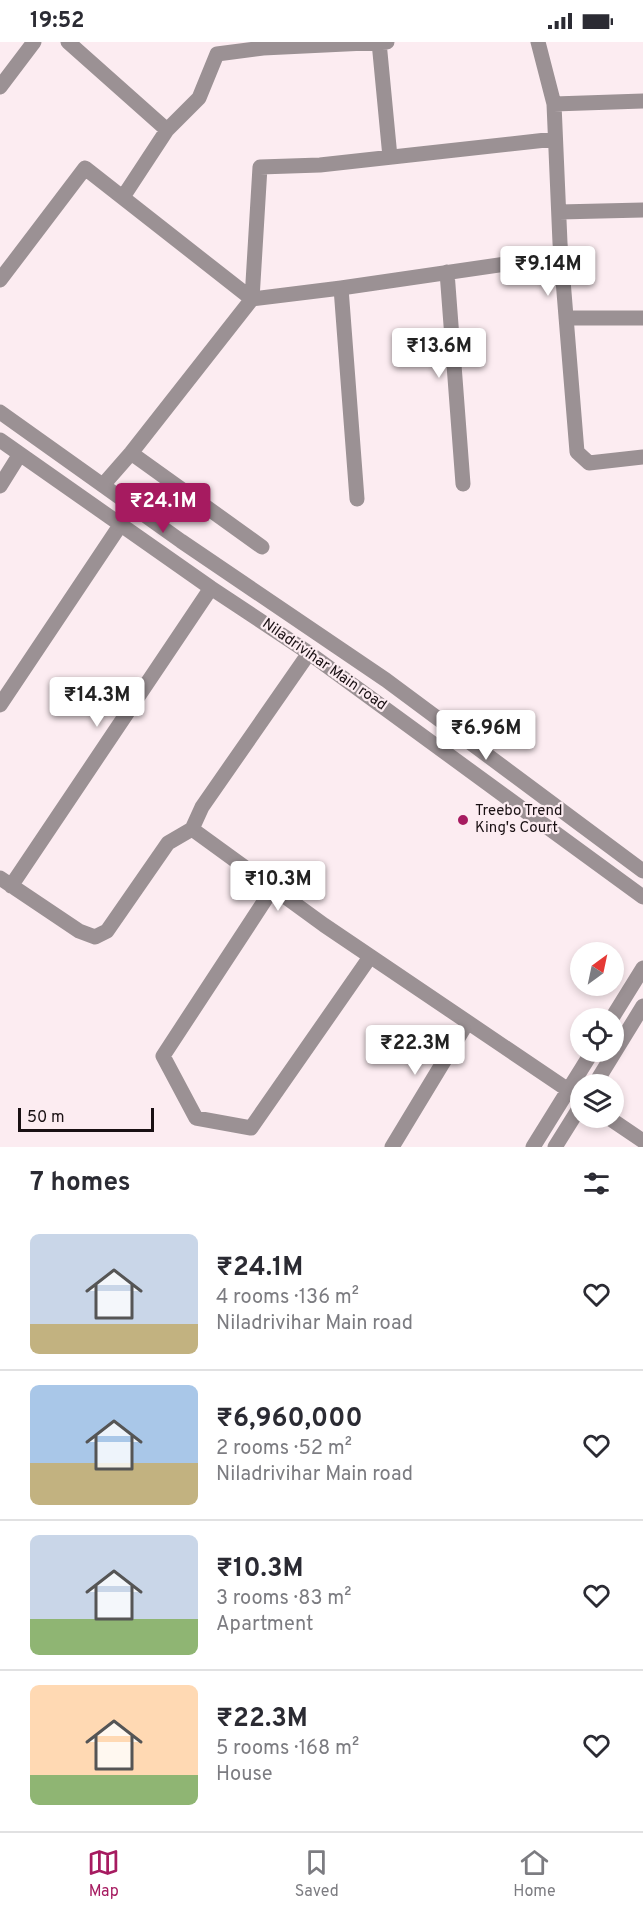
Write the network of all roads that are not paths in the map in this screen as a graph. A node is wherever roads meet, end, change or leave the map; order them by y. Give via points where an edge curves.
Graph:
1 (34, 42) edge
2 (68, 42) edge
3 (379, 42) edge
4 (387, 42) edge
5 (538, 42) edge
6 (301, 44) edge
7 (0, 87) edge
8 (643, 101) edge
9 (554, 104) junction
10 (167, 130) junction
11 (555, 139) junction
12 (390, 157) junction
13 (123, 197) junction
14 (643, 210) edge
15 (559, 212) junction
16 (561, 256) junction
17 (447, 272) junction
18 (0, 280) edge
19 (341, 288) junction
20 (252, 299) junction
21 (566, 318) junction
22 (643, 318) edge
23 (0, 411) edge
24 (0, 440) edge
25 (131, 453) junction
26 (20, 454) junction
27 (643, 457) edge
28 (464, 484) dead end
29 (103, 485) junction
30 (0, 486) edge
31 (357, 499) dead end
32 (121, 524) junction
33 (262, 548) dead end
34 (211, 588) junction
35 (309, 653) junction
36 (0, 705) edge
37 (192, 829) junction
38 (643, 871) edge
39 (6, 882) edge
40 (273, 888) junction
41 (643, 897) edge
42 (370, 957) junction
43 (643, 968) edge
44 (643, 1006) edge
45 (618, 1008) edge
46 (467, 1023) junction
47 (601, 1074) edge
48 (570, 1091) edge
49 (570, 1100) edge
50 (570, 1123) edge
51 (624, 1128) edge
52 (643, 1141) edge
53 (392, 1147) edge
54 (533, 1147) edge
55 (555, 1147) edge

1 - 7 street
2 - 10 street
3 - 4 street
3 - 6 street
3 - 12 street
5 - 9 street
6 - 10 street via 217,54 199,98
8 - 9 street
9 - 11 street
10 - 13 street
11 - 12 street
11 - 15 street
12 - 20 street via 260,167
13 - 18 street via 85,168
13 - 20 street
14 - 15 street
15 - 16 street
16 - 17 street
16 - 21 street
17 - 19 street
17 - 28 street
19 - 20 street
19 - 31 street
20 - 25 street
21 - 22 street
21 - 27 street via 577,452 589,463
23 - 29 street
24 - 26 street, Niladrivihar Main road
25 - 29 street
25 - 33 street
26 - 30 street
26 - 32 street, Niladrivihar Main road
29 - 38 street via 386,680
32 - 34 street, Niladrivihar Main road
32 - 36 street
34 - 35 street, Niladrivihar Main road
34 - 39 street
35 - 37 street via 202,807
35 - 41 street, Niladrivihar Main road
37 - 39 street via 168,843 107,931 95,937 79,931
37 - 40 street
40 - 42 street
40 - 42 street via 163,1056 196,1118 251,1128
42 - 46 street
43 - 45 street
44 - 47 street
46 - 48 street
46 - 53 street
49 - 54 street
50 - 55 street
51 - 52 street

